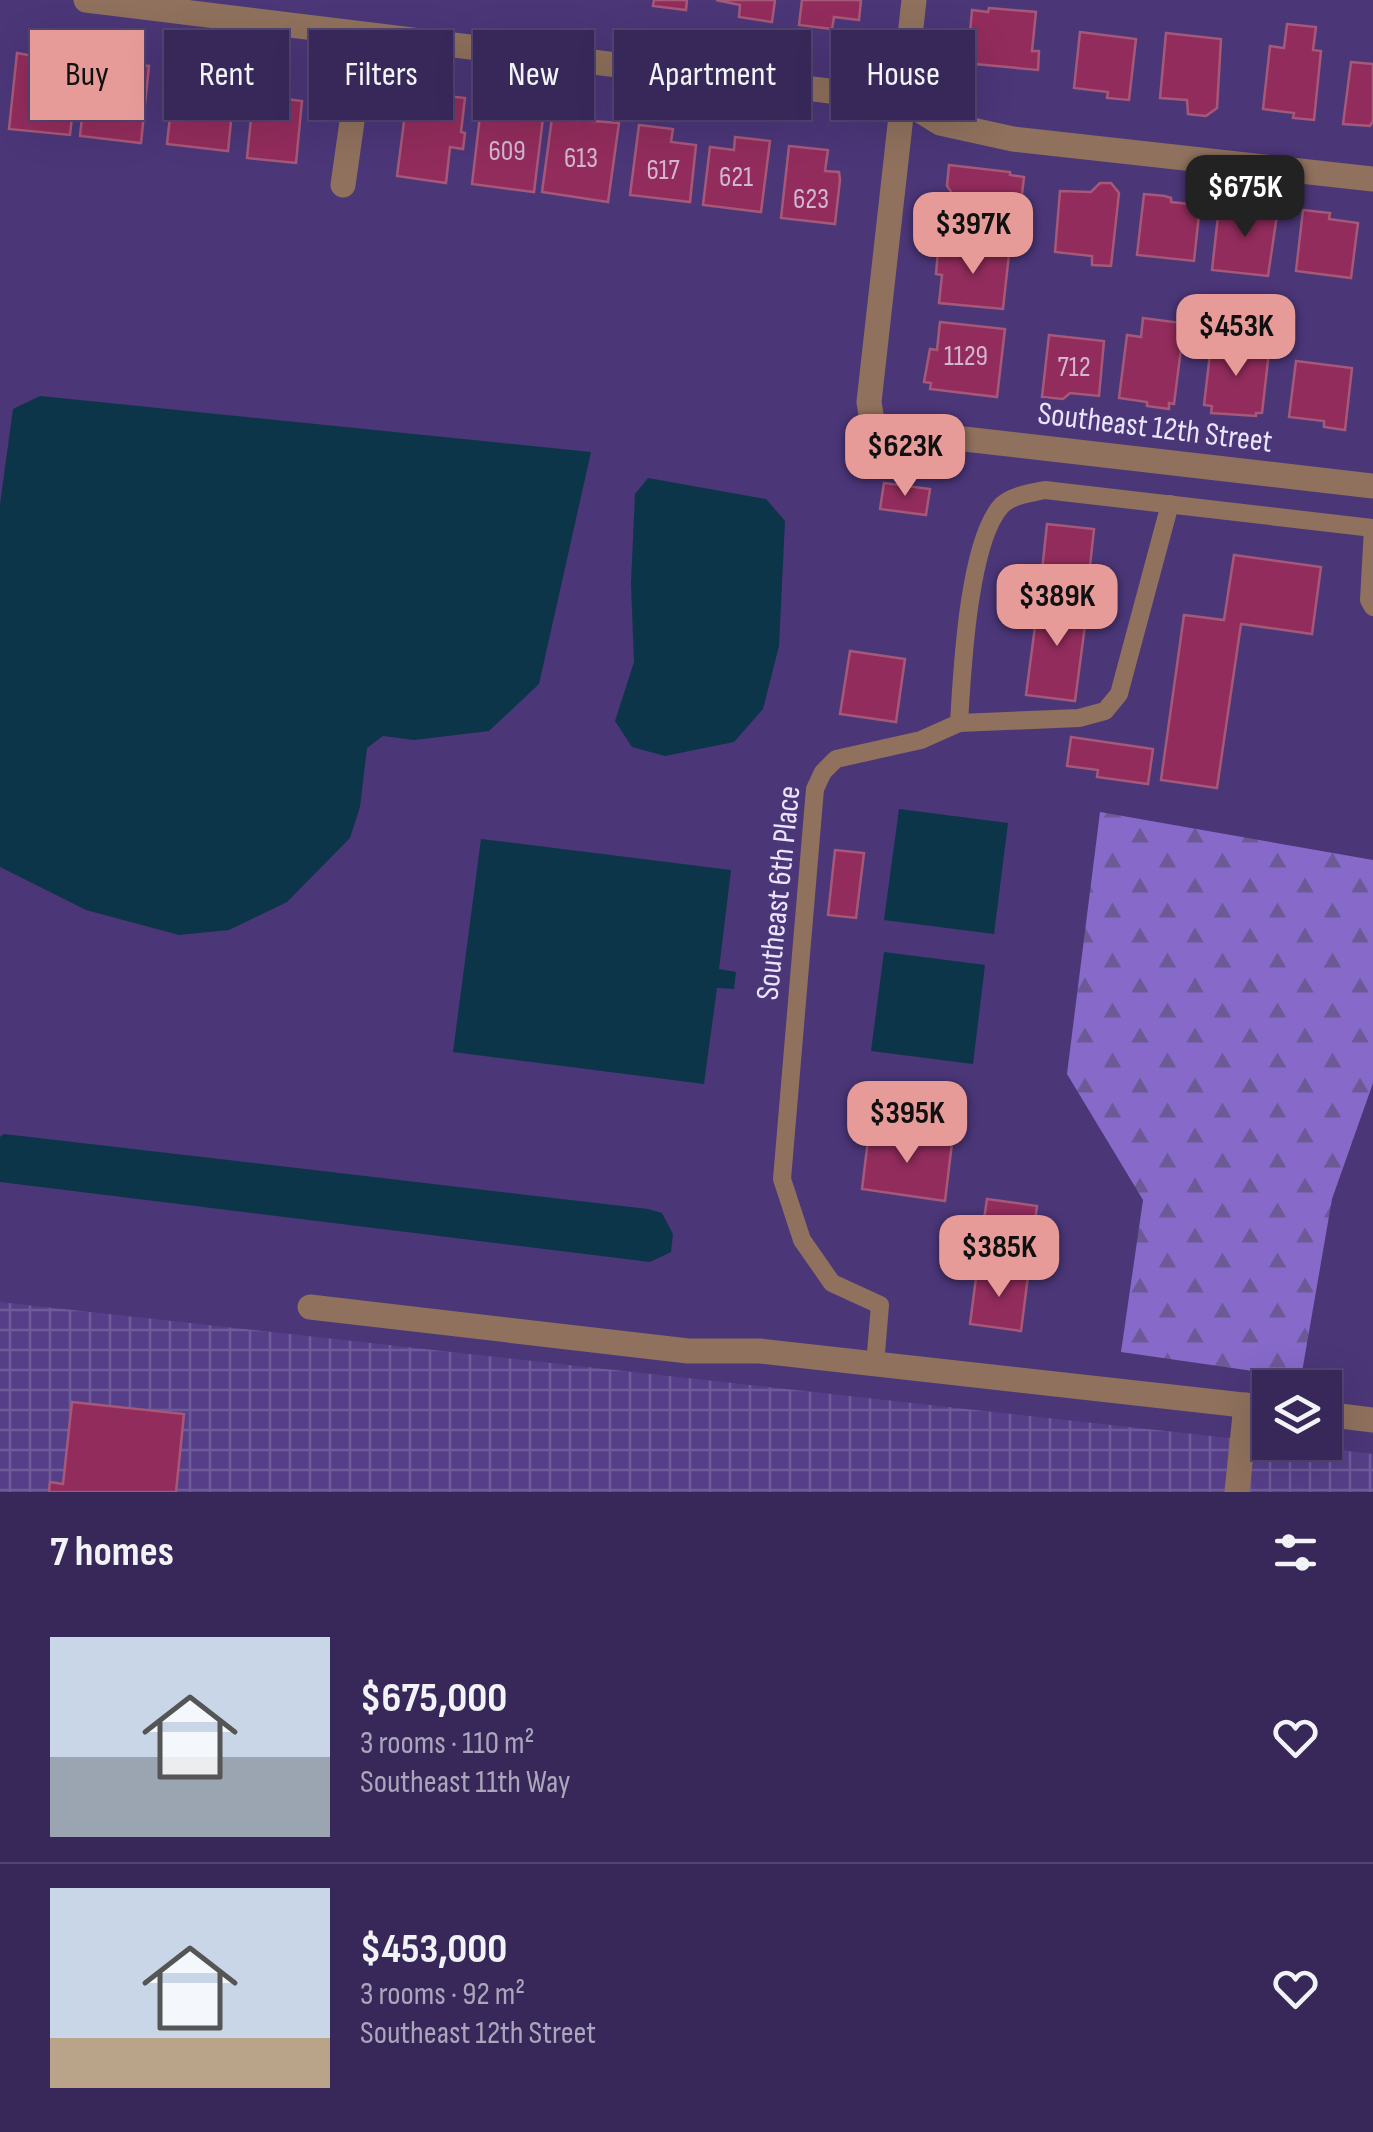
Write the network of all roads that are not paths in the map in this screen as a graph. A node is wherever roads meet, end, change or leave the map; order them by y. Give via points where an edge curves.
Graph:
1 (86, 0) edge
2 (914, 0) edge
3 (318, 30) edge
4 (911, 30) edge
5 (453, 47) edge
6 (831, 91) edge
7 (352, 120) edge
8 (901, 120) edge
9 (935, 120) edge
10 (1373, 179) edge
11 (343, 185) dead end
12 (1373, 486) edge
13 (1170, 504) junction
14 (1373, 528) edge
15 (1373, 607) edge
16 (959, 722) junction
17 (310, 1307) dead end
18 (875, 1365) junction
19 (1252, 1406) edge
20 (1342, 1416) edge
21 (1373, 1420) edge
22 (1252, 1431) edge
23 (1237, 1492) edge

1 - 3 street
2 - 4 street
5 - 6 street
7 - 11 street
8 - 12 street, Southeast 12th Street via 872,421 886,430
9 - 10 street via 1013,139
13 - 14 lane
13 - 16 lane via 1119,694 1105,712
13 - 16 lane via 1045,490 1004,504 978,563
14 - 15 lane
16 - 18 lane, Southeast 6th Place via 921,740 836,760 815,789 782,1178 802,1240 832,1282 880,1305
17 - 18 street via 688,1351 760,1351
18 - 19 street
20 - 21 street
22 - 23 street

